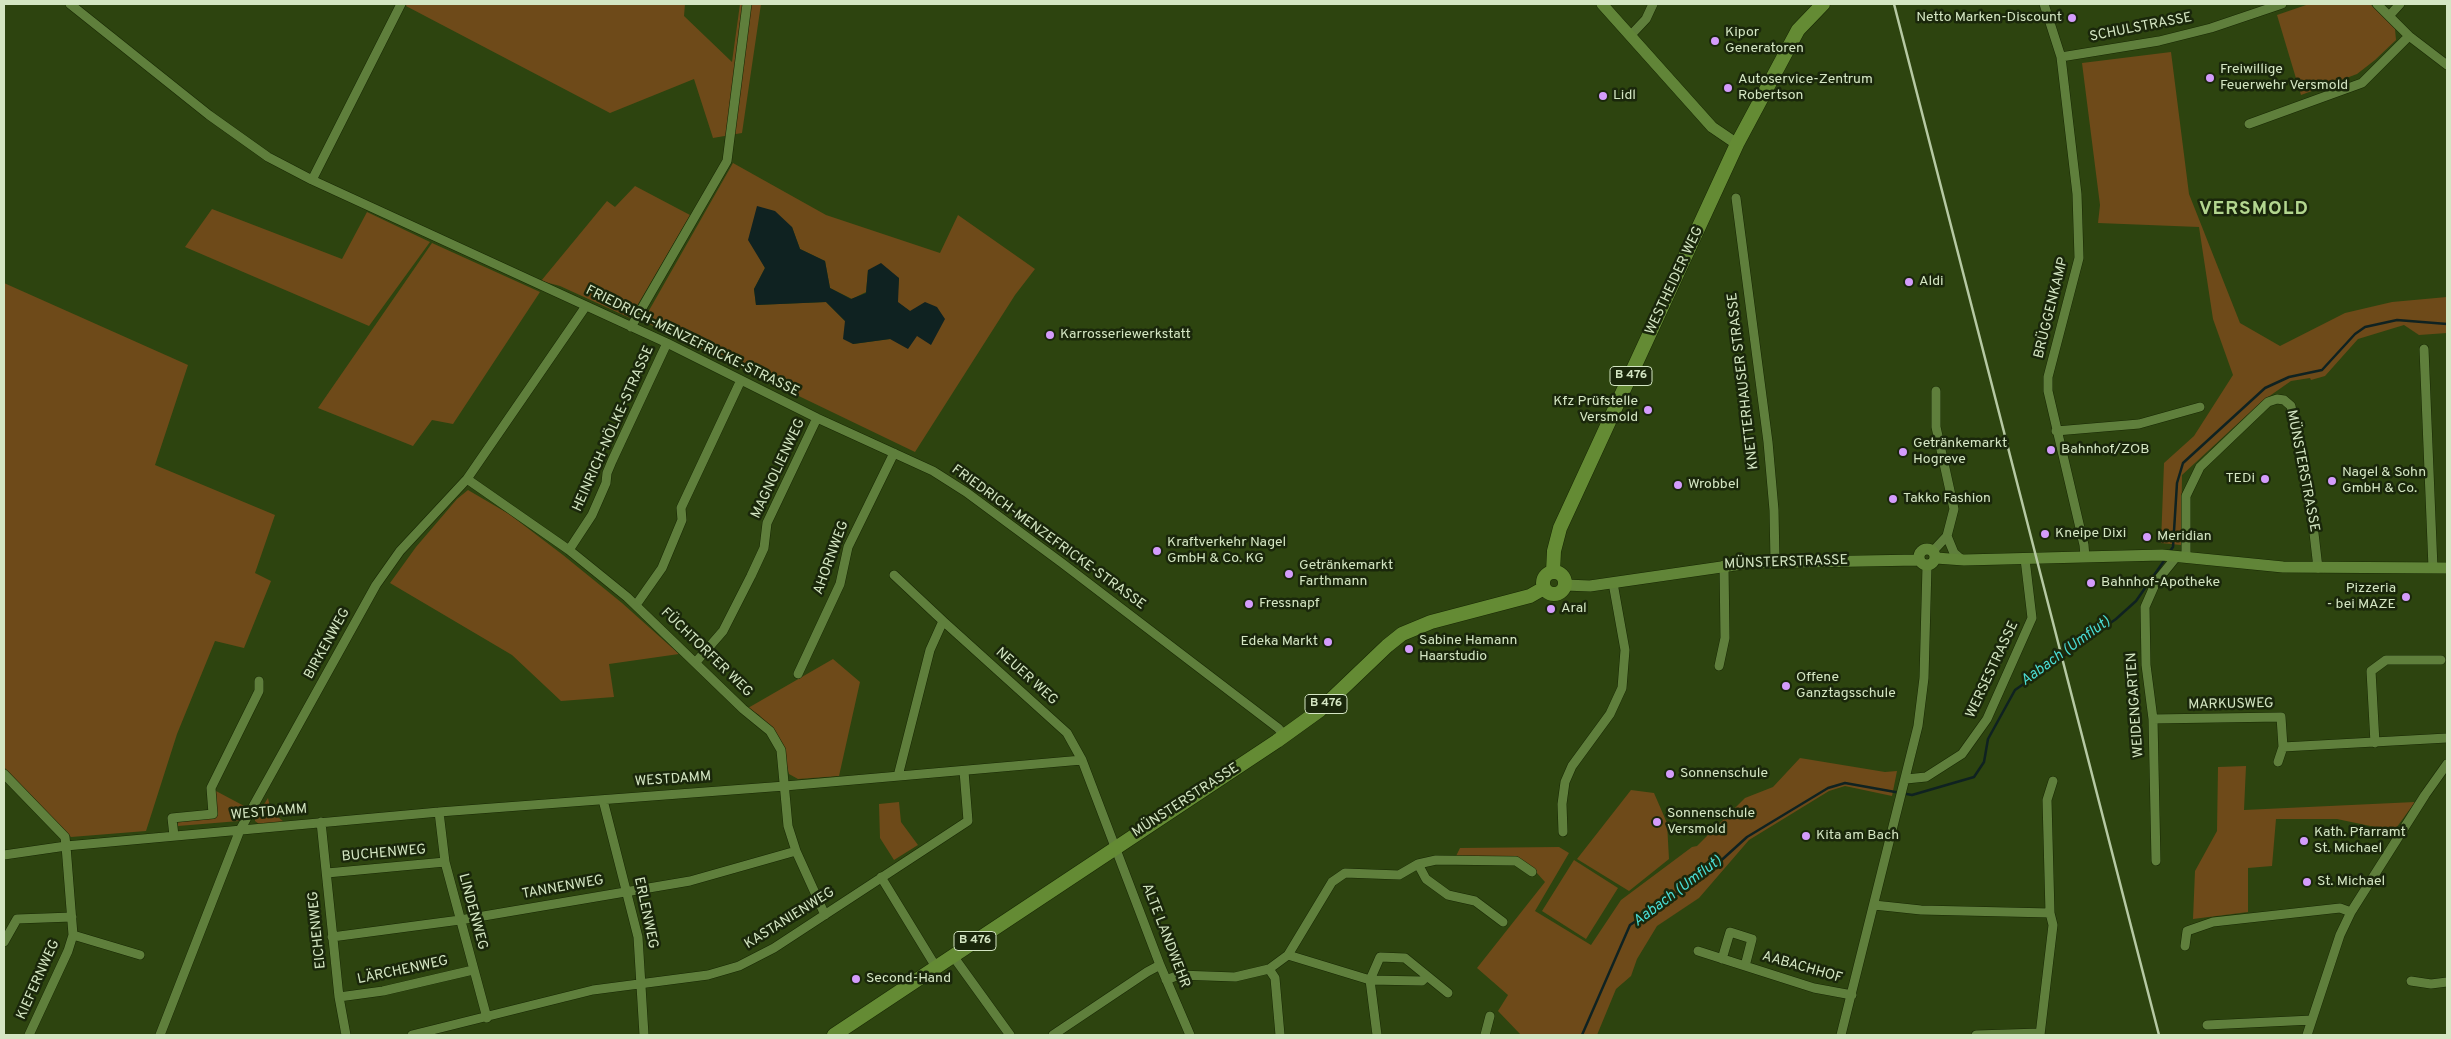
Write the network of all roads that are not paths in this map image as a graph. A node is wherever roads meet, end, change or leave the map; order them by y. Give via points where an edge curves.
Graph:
1 (70, 4) edge
2 (401, 4) edge
3 (747, 4) edge
4 (1602, 4) edge
5 (1654, 4) edge
6 (1823, 4) edge
7 (2044, 4) edge
8 (2282, 4) edge
9 (2377, 4) edge
10 (2400, 4) edge
11 (2389, 16) junction
12 (1630, 36) junction
13 (2409, 36) junction
14 (2061, 57) junction
15 (2447, 64) edge
16 (2249, 124) dead end
17 (1737, 144) junction
18 (312, 180) junction
19 (1736, 198) dead end
20 (586, 306) junction
21 (631, 327) junction
22 (667, 343) junction
23 (2424, 349) dead end
24 (741, 380) junction
25 (1936, 391) dead end
26 (2200, 407) dead end
27 (817, 418) junction
28 (2056, 431) junction
29 (894, 453) junction
30 (466, 479) junction
31 (1947, 536) junction
32 (569, 550) junction
33 (1935, 555) junction
34 (2181, 556) junction
35 (2085, 557) junction
36 (2025, 559) junction
37 (1964, 560) junction
38 (1775, 562) junction
39 (1923, 563) junction
40 (1724, 565) junction
41 (2318, 568) junction
42 (2433, 568) junction
43 (2447, 568) edge
44 (1553, 572) junction
45 (894, 575) dead end
46 (1613, 583) junction
47 (1565, 585) junction
48 (1544, 588) junction
49 (636, 605) junction
50 (943, 621) junction
51 (2441, 660) dead end
52 (696, 662) junction
53 (1719, 666) dead end
54 (798, 674) dead end
55 (259, 681) dead end
56 (2153, 720) junction
57 (1285, 736) junction
58 (2447, 738) edge
59 (2375, 743) junction
60 (2283, 747) junction
61 (1082, 760) junction
62 (2278, 762) dead end
63 (2447, 764) edge
64 (964, 771) junction
65 (4, 774) edge
66 (898, 776) junction
67 (1905, 780) junction
68 (2053, 781) dead end
69 (785, 786) junction
70 (603, 800) junction
71 (439, 812) junction
72 (321, 822) junction
73 (240, 830) junction
74 (1563, 832) dead end
75 (174, 836) junction
76 (66, 846) junction
77 (1116, 847) junction
78 (796, 850) junction
79 (7, 854) edge
80 (2156, 861) dead end
81 (444, 862) junction
82 (1418, 864) junction
83 (1532, 872) dead end
84 (327, 873) junction
85 (881, 877) junction
86 (628, 891) junction
87 (1874, 905) junction
88 (2050, 912) junction
89 (2351, 912) junction
90 (825, 915) junction
91 (72, 917) junction
92 (460, 920) junction
93 (1503, 922) dead end
94 (73, 935) junction
95 (332, 938) junction
96 (4, 942) edge
97 (2185, 946) dead end
98 (1698, 951) dead end
99 (140, 955) dead end
100 (1288, 955) junction
101 (953, 956) junction
102 (1722, 959) junction
103 (1160, 966) junction
104 (1745, 966) junction
105 (936, 967) junction
106 (1269, 969) junction
107 (473, 970) junction
108 (1427, 976) junction
109 (1166, 980) junction
110 (1370, 980) junction
111 (2411, 981) dead end
112 (642, 982) junction
113 (2447, 982) edge
114 (1448, 993) dead end
115 (1852, 995) junction
116 (339, 997) junction
117 (1490, 1016) dead end
118 (487, 1018) junction
119 (2312, 1020) junction
120 (2207, 1024) dead end
121 (2040, 1034) edge
122 (29, 1035) edge
123 (160, 1035) edge
124 (346, 1035) edge
125 (412, 1035) edge
126 (644, 1035) edge
127 (834, 1035) edge
128 (1010, 1035) edge
129 (1053, 1035) edge
130 (1190, 1035) edge
131 (1280, 1035) edge
132 (1377, 1035) edge
133 (1485, 1035) edge
134 (1842, 1035) edge
135 (1976, 1035) edge
136 (2307, 1035) edge

1 - 18 street, FRIEDRICH-MENZEFRICKE-STRASSE via 238,138
2 - 18 street
3 - 21 street via 727,161
4 - 12 street
5 - 12 street via 1646,19
6 - 17 main road, WESTHEIDER WEG / B 476 via 1798,30
7 - 14 street, BRÜGGENKAMP
8 - 14 street, SCHULSTRASSE via 2211,28 2159,41
9 - 11 street
10 - 11 street
11 - 13 street
12 - 17 street via 1712,127
13 - 15 street
13 - 16 street via 2362,83
14 - 28 street, BRÜGGENKAMP via 2077,194 2079,258 2048,377
17 - 44 main road, WESTHEIDER WEG / B 476 via 1560,528
18 - 20 street, FRIEDRICH-MENZEFRICKE-STRASSE
19 - 38 street, KNETTERHAUSER STRASSE via 1768,442
20 - 21 street, FRIEDRICH-MENZEFRICKE-STRASSE
20 - 30 street, BIRKENWEG
21 - 22 street, FRIEDRICH-MENZEFRICKE-STRASSE
22 - 24 street, FRIEDRICH-MENZEFRICKE-STRASSE
22 - 32 street, HEINRICH-NÖLKE-STRASSE via 607,473 592,515
23 - 42 street
24 - 27 street, FRIEDRICH-MENZEFRICKE-STRASSE
24 - 49 street via 681,508 682,520 662,568
25 - 31 street via 1936,427 1954,504
26 - 28 street via 2139,424
27 - 29 street, FRIEDRICH-MENZEFRICKE-STRASSE
27 - 52 street, MAGNOLIENWEG via 767,523 764,548 751,576 723,631
28 - 35 street, BRÜGGENKAMP
29 - 54 street, AHORNWEG via 848,547 840,584
29 - 57 street, FRIEDRICH-MENZEFRICKE-STRASSE via 933,471 966,492
30 - 32 street, FÜCHTORFER WEG
30 - 73 street, BIRKENWEG via 400,552 376,585
31 - 33 street
31 - 37 street via 1954,553
32 - 49 street, FÜCHTORFER WEG
33 - 37 street
33 - 39 street via 1923,550 1919,554
34 - 35 street
34 - 41 street
34 - 41 street, MÜNSTERSTRASSE via 2186,496 2200,467 2268,402 2277,399 2291,406 2312,516
34 - 56 street, WEIDENGARTEN via 2156,582 2145,607 2146,665
35 - 36 street
36 - 37 street
36 - 67 street, WERSESTRASSE via 2032,618 1987,719 1962,754 1926,777
38 - 39 street, MÜNSTERSTRASSE
38 - 40 street, MÜNSTERSTRASSE
39 - 67 street via 1924,678 1918,726
40 - 46 street, MÜNSTERSTRASSE
40 - 53 street via 1725,638
41 - 42 street
42 - 43 street
44 - 47 main road via 1562,576
44 - 48 main road via 1544,578
45 - 50 street, NEUER WEG
46 - 47 street, MÜNSTERSTRASSE
46 - 74 street via 1625,650 1622,688 1610,714 1572,766 1565,782
47 - 48 main road via 1556,594
48 - 57 main road, MÜNSTERSTRASSE / B 476 via 1530,596 1431,622 1402,634 1320,710
49 - 52 street, FÜCHTORFER WEG
50 - 61 street, NEUER WEG via 1067,733
50 - 66 street via 930,650
51 - 59 street via 2386,660 2371,671
52 - 69 street, FÜCHTORFER WEG via 770,731 781,750
55 - 75 street, WESTDAMM via 259,691 212,788 213,814 172,818
56 - 60 street, MARKUSWEG via 2281,717
56 - 80 street, WEIDENGARTEN
57 - 77 main road, MÜNSTERSTRASSE / B 476
58 - 59 street
59 - 60 street
60 - 62 street, MARKUSWEG
61 - 64 street, WESTDAMM
61 - 77 street
63 - 89 street
64 - 66 street, WESTDAMM
64 - 85 street, KASTANIENWEG via 968,821
65 - 76 street via 65,838
66 - 69 street, WESTDAMM
67 - 87 street
68 - 88 street via 2047,800
69 - 70 street, WESTDAMM
69 - 78 street, FÜCHTORFER WEG via 788,826
70 - 71 street, WESTDAMM
70 - 86 street, ERLENWEG
71 - 72 street, WESTDAMM
71 - 81 street, LINDENWEG
72 - 73 street, WESTDAMM
72 - 84 street, EICHENWEG
73 - 75 street, WESTDAMM
73 - 123 street, BIRKENWEG
75 - 76 street, WESTDAMM
76 - 79 street, WESTDAMM
76 - 91 street, KIEFERNWEG
77 - 101 main road, MÜNSTERSTRASSE / B 476
77 - 103 street, ALTE LANDWEHR
78 - 86 street, TANNENWEG via 690,881
78 - 90 street, FÜCHTORFER WEG
81 - 84 street, BUCHENWEG
81 - 92 street, LINDENWEG
82 - 83 street via 1436,860 1516,861
82 - 93 street via 1426,879 1448,894 1475,901
82 - 100 street via 1399,875 1345,874 1332,882
84 - 95 street, EICHENWEG
85 - 90 street, KASTANIENWEG
85 - 105 street
86 - 92 street, TANNENWEG
86 - 112 street, ERLENWEG via 638,937
87 - 88 street via 1921,910
87 - 115 street
88 - 121 street via 2053,924
89 - 97 street via 2340,908 2213,922 2187,931
89 - 119 street via 2340,935
90 - 112 street, KASTANIENWEG via 739,966 708,975
91 - 94 street, KIEFERNWEG
91 - 96 street, KIEFERNWEG via 17,919
92 - 95 street, TANNENWEG
92 - 107 street, LINDENWEG
94 - 99 street, KIEFERNWEG
94 - 122 street, KIEFERNWEG
95 - 116 street, EICHENWEG
98 - 102 street, AABACHHOF
100 - 106 street
100 - 110 street
101 - 105 main road, MÜNSTERSTRASSE / B 476
101 - 128 street
102 - 104 street, AABACHHOF
102 - 104 street, AABACHHOF via 1730,932 1752,939
103 - 109 street, ALTE LANDWEHR
103 - 129 street
104 - 115 street, AABACHHOF via 1814,988
105 - 127 main road, MÜNSTERSTRASSE / B 476
106 - 109 street via 1235,977 1179,975
106 - 131 street via 1275,978
107 - 116 street, LÄRCHENWEG via 383,991
107 - 118 street, LINDENWEG
108 - 110 street via 1422,981
108 - 110 street via 1405,958 1380,957
108 - 114 street
109 - 130 street, ALTE LANDWEHR
110 - 132 street
111 - 113 street
112 - 118 street, KASTANIENWEG via 594,990
112 - 126 street, ERLENWEG
115 - 134 street
116 - 124 street, EICHENWEG
117 - 133 street
118 - 125 street, KASTANIENWEG
119 - 120 street
119 - 136 street
121 - 135 street

